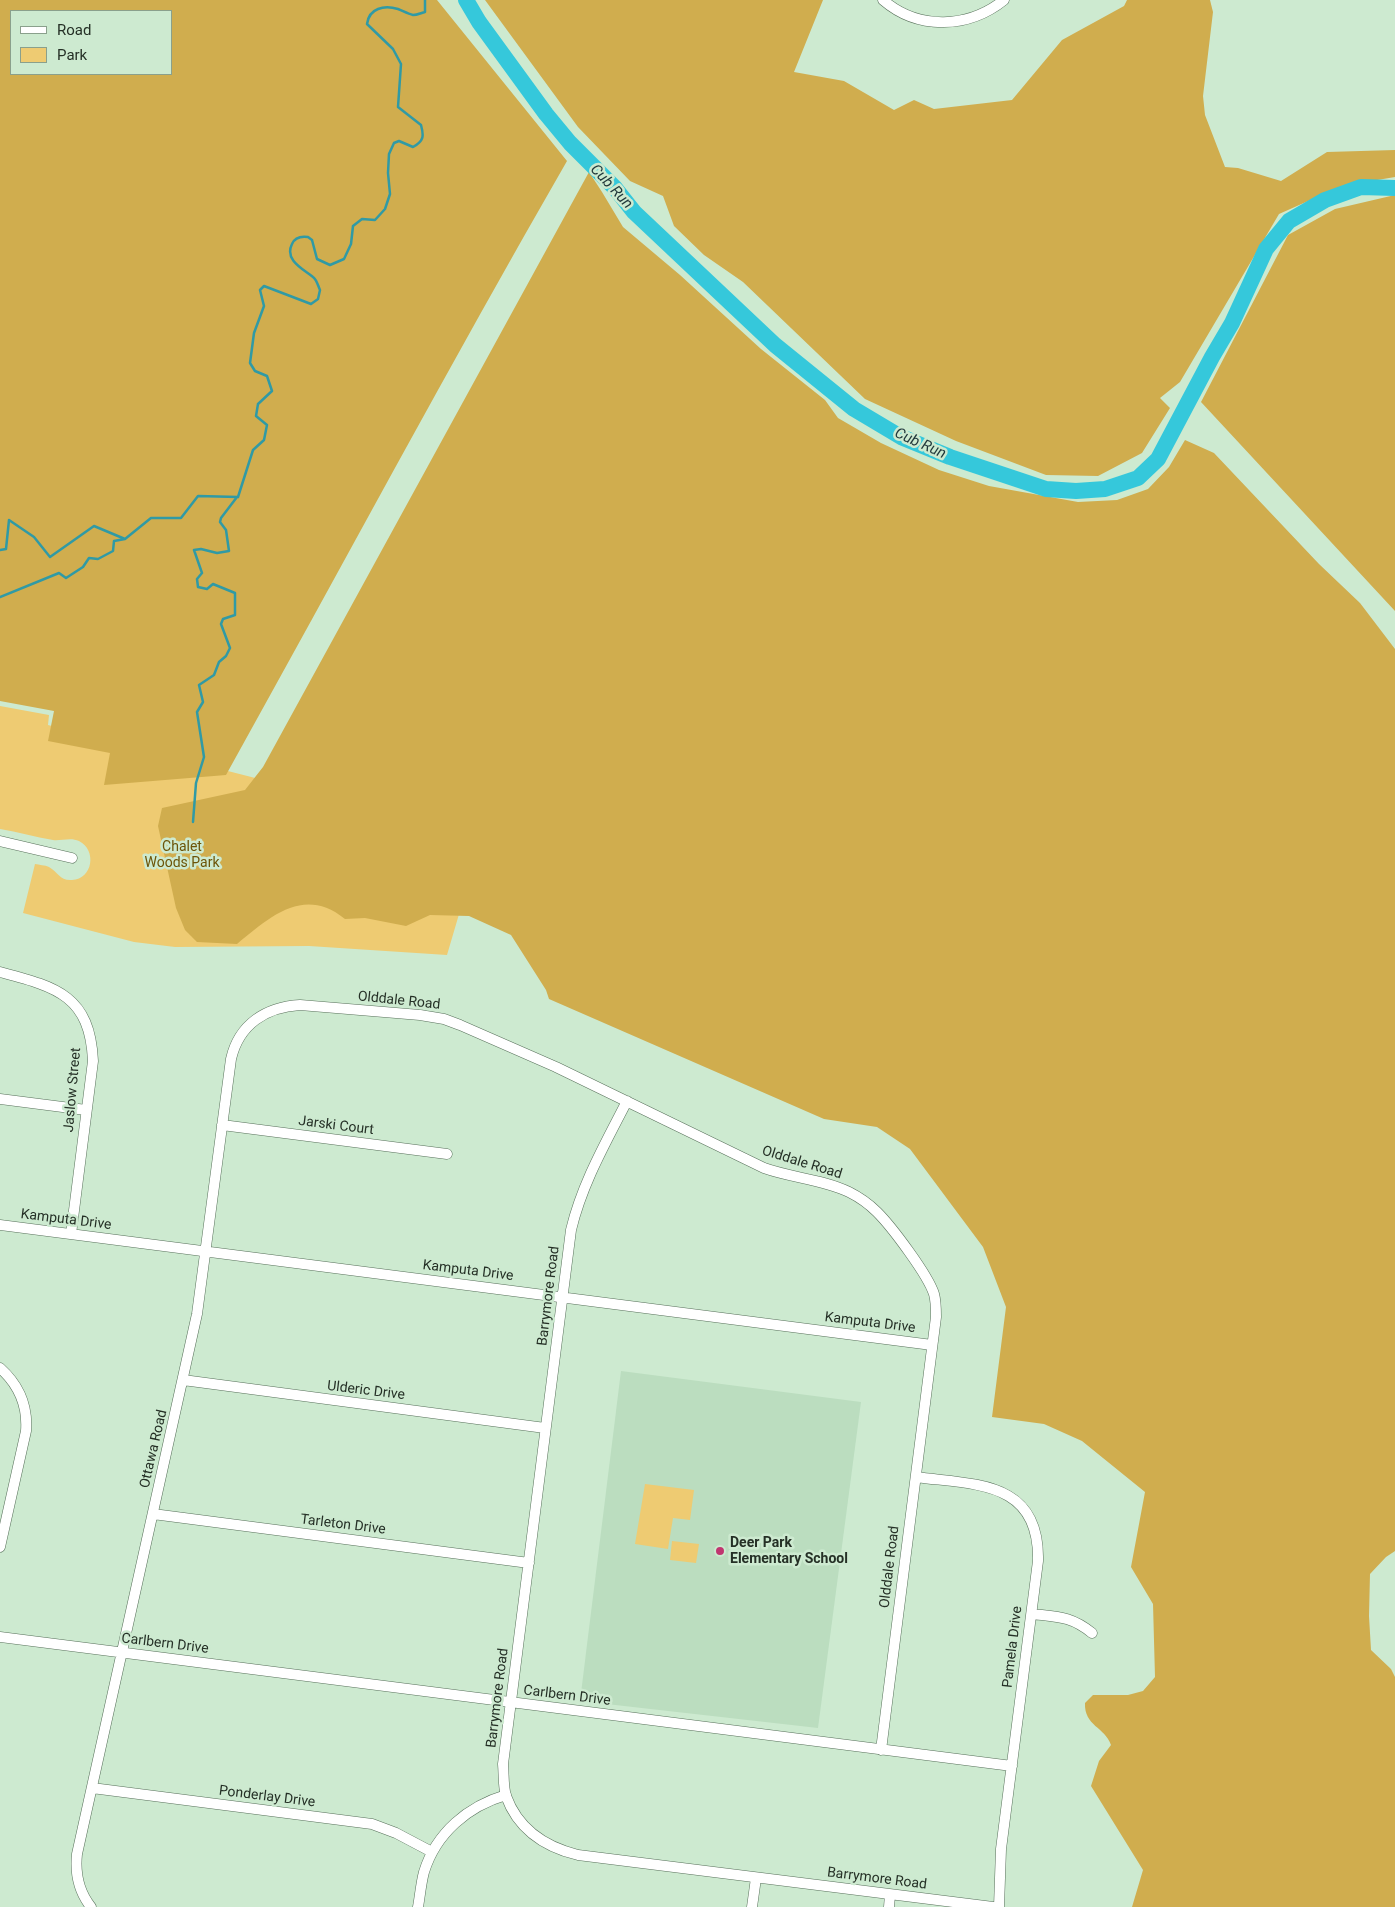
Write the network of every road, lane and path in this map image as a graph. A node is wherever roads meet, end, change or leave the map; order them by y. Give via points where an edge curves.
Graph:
1 (884, 0) edge
2 (1004, 0) edge
3 (0, 841) edge
4 (72, 858) dead end
5 (0, 972) edge
6 (276, 1008) joint
7 (0, 1099) edge
8 (626, 1101) junction
9 (86, 1110) junction
10 (222, 1125) junction
11 (447, 1154) dead end
12 (0, 1225) edge
13 (71, 1234) junction
14 (206, 1252) junction
15 (562, 1298) junction
16 (932, 1345) junction
17 (0, 1368) edge
18 (183, 1380) junction
19 (545, 1428) junction
20 (916, 1477) junction
21 (5, 1499) edge
22 (153, 1514) junction
23 (0, 1547) edge
24 (529, 1563) junction
25 (1032, 1614) junction
26 (1092, 1633) dead end
27 (0, 1637) edge
28 (122, 1652) junction
29 (511, 1702) junction
30 (881, 1750) junction
31 (1012, 1766) junction
32 (92, 1788) junction
33 (506, 1795) junction
34 (432, 1852) junction
35 (756, 1878) junction
36 (890, 1895) junction
37 (91, 1907) edge
38 (418, 1907) edge
39 (752, 1907) edge
40 (889, 1907) edge
41 (994, 1907) edge
42 (1000, 1907) edge

1 - 2 street via 907,15 938,23 973,18
3 - 4 street
5 - 9 street, Jaslow Street via 52,987 82,1015 92,1040 93,1061
6 - 8 street, Olddale Road via 300,1005 444,1019
6 - 10 street, Ottawa Road via 254,1020 238,1039 231,1059
7 - 9 street
8 - 15 street, Barrymore Road via 577,1204
8 - 16 street, Olddale Road via 764,1168 832,1185 868,1204 886,1222 929,1282 936,1309
9 - 13 street, Jaslow Street
10 - 11 street, Jarski Court
10 - 14 street, Ottawa Road
12 - 13 street, Kamputa Drive
13 - 14 street, Kamputa Drive
14 - 15 street, Kamputa Drive
14 - 18 street, Ottawa Road
15 - 16 street, Kamputa Drive
15 - 19 street, Barrymore Road
16 - 20 street, Olddale Road
17 - 21 street via 21,1394 27,1418
18 - 19 street, Ulderic Drive
18 - 22 street, Ottawa Road
19 - 24 street, Barrymore Road
20 - 25 street, Pamela Drive via 993,1488 1022,1506 1035,1530 1039,1546
20 - 30 street, Olddale Road
21 - 23 street
22 - 24 street, Tarleton Drive
22 - 28 street, Ottawa Road
24 - 29 street, Barrymore Road
25 - 26 street via 1079,1622
25 - 31 street, Pamela Drive
27 - 28 street, Carlbern Drive
28 - 29 street, Carlbern Drive
28 - 32 street, Ottawa Road
29 - 30 street, Carlbern Drive
29 - 33 street, Barrymore Road via 503,1764
30 - 31 street, Carlbern Drive
31 - 42 street, Pamela Drive via 1001,1849
32 - 34 street, Ponderlay Drive via 372,1824
32 - 37 street, Ottawa Road via 76,1864 80,1888
33 - 34 street via 471,1810 450,1828
33 - 35 street, Barrymore Road via 527,1830 561,1851
34 - 38 street via 424,1872
35 - 36 street, Barrymore Road
35 - 39 street
36 - 40 street
36 - 41 street, Barrymore Road

